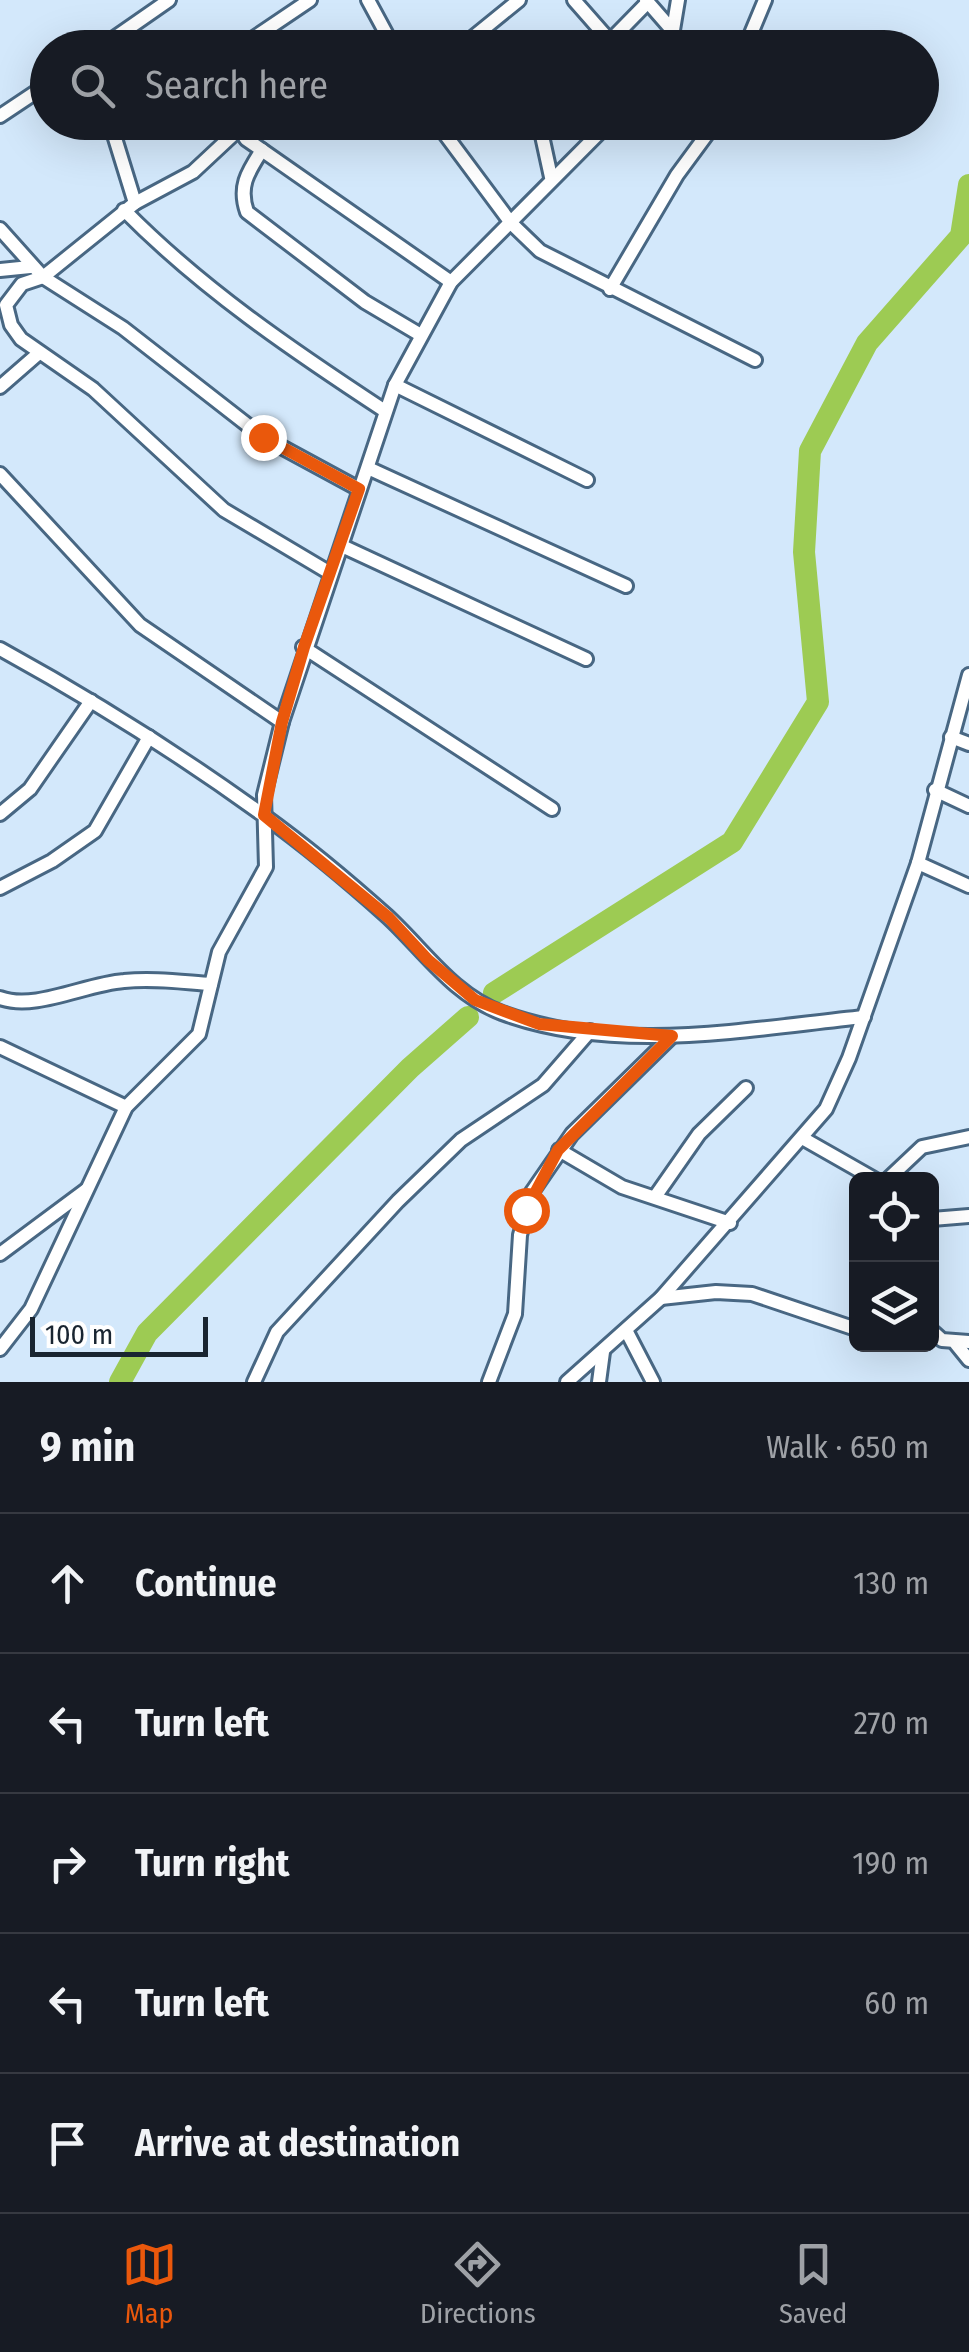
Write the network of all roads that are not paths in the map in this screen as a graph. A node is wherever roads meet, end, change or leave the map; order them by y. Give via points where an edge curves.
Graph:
1 (169, 0) edge
2 (310, 0) edge
3 (368, 0) edge
4 (519, 0) edge
5 (574, 0) edge
6 (678, 0) edge
7 (765, 0) edge
8 (647, 1) edge
9 (126, 30) edge
10 (264, 30) edge
11 (384, 30) edge
12 (482, 30) edge
13 (596, 30) edge
14 (620, 30) edge
15 (673, 30) joint
16 (752, 30) edge
17 (30, 96) edge
18 (0, 116) edge
19 (115, 140) edge
20 (224, 140) edge
21 (252, 140) edge
22 (449, 140) edge
23 (543, 140) edge
24 (591, 140) edge
25 (703, 140) edge
26 (262, 150) junction
27 (551, 177) junction
28 (129, 206) junction
29 (511, 223) junction
30 (0, 229) edge
31 (30, 267) junction
32 (0, 270) edge
33 (43, 277) junction
34 (450, 282) junction
35 (610, 289) junction
36 (4, 298) edge
37 (418, 334) junction
38 (39, 353) junction
39 (755, 360) dead end
40 (395, 386) junction
41 (0, 387) edge
42 (384, 411) junction
43 (368, 468) junction
44 (0, 474) edge
45 (586, 480) dead end
46 (359, 489) junction
47 (342, 546) junction
48 (330, 573) junction
49 (626, 586) dead end
50 (304, 647) junction
51 (0, 650) edge
52 (586, 659) dead end
53 (969, 675) edge
54 (91, 700) junction
55 (282, 722) junction
56 (149, 737) junction
57 (951, 737) junction
58 (969, 744) edge
59 (935, 790) junction
60 (969, 806) edge
61 (552, 809) dead end
62 (0, 814) edge
63 (264, 815) junction
64 (918, 863) junction
65 (969, 886) edge
66 (0, 888) edge
67 (211, 984) junction
68 (0, 998) edge
69 (864, 1017) junction
70 (590, 1031) junction
71 (672, 1036) junction
72 (0, 1047) edge
73 (746, 1088) dead end
74 (126, 1108) junction
75 (969, 1136) edge
76 (804, 1139) junction
77 (558, 1150) junction
78 (862, 1172) edge
79 (895, 1172) edge
80 (88, 1189) junction
81 (655, 1197) junction
82 (969, 1216) edge
83 (939, 1218) edge
84 (730, 1223) junction
85 (0, 1254) edge
86 (661, 1298) junction
87 (849, 1327) edge
88 (627, 1332) junction
89 (962, 1343) edge
90 (0, 1349) edge
91 (603, 1352) junction
92 (969, 1360) edge
93 (254, 1382) edge
94 (489, 1382) edge
95 (567, 1382) edge
96 (598, 1382) edge
97 (653, 1382) edge

1 - 9 street
2 - 10 street
3 - 11 street
4 - 12 street
5 - 13 street
6 - 15 street
7 - 16 street
8 - 14 street
8 - 15 street
17 - 18 street
19 - 28 street
20 - 28 street via 193,172
21 - 26 street
22 - 29 street
23 - 27 street
24 - 27 street
25 - 35 street
26 - 34 street
26 - 37 street via 245,177 241,196 247,212
27 - 29 street
28 - 33 street
28 - 42 street via 177,264
29 - 34 street
29 - 35 street via 553,260
30 - 31 street
31 - 32 street
31 - 33 street
33 - 36 street
33 - 46 street via 123,328 274,444
34 - 37 street
35 - 39 street
36 - 38 street via 11,325
37 - 40 street
38 - 41 street
38 - 48 street via 93,389 224,510
40 - 42 street
40 - 45 street
42 - 43 street
43 - 46 street
43 - 49 street
44 - 55 street via 140,626
46 - 47 street
47 - 48 street
47 - 52 street
48 - 50 street
50 - 55 street
50 - 61 street
51 - 54 street
53 - 57 street
54 - 56 street
54 - 62 street via 30,789
55 - 63 street
56 - 63 street
56 - 66 street via 95,831
57 - 58 street
57 - 59 street
59 - 60 street
59 - 64 street
63 - 67 street via 266,867 224,941
63 - 70 street via 475,1000 539,1024
64 - 65 street
64 - 69 street
67 - 68 street via 136,980 26,1002
67 - 74 street via 199,1034
69 - 71 street
69 - 76 street via 837,1089
70 - 71 street
70 - 93 street via 543,1085 461,1140 398,1201 277,1332
71 - 77 street
72 - 74 street
73 - 81 street via 699,1134
74 - 80 street
75 - 79 street via 922,1147
76 - 78 street
76 - 84 street
77 - 81 street via 622,1187
77 - 94 street via 526,1210 516,1314
80 - 85 street
80 - 90 street via 31,1309
81 - 84 street
82 - 83 street
84 - 86 street
86 - 87 street via 752,1294
86 - 88 street
88 - 91 street
88 - 97 street
89 - 92 street
91 - 95 street
91 - 96 street

